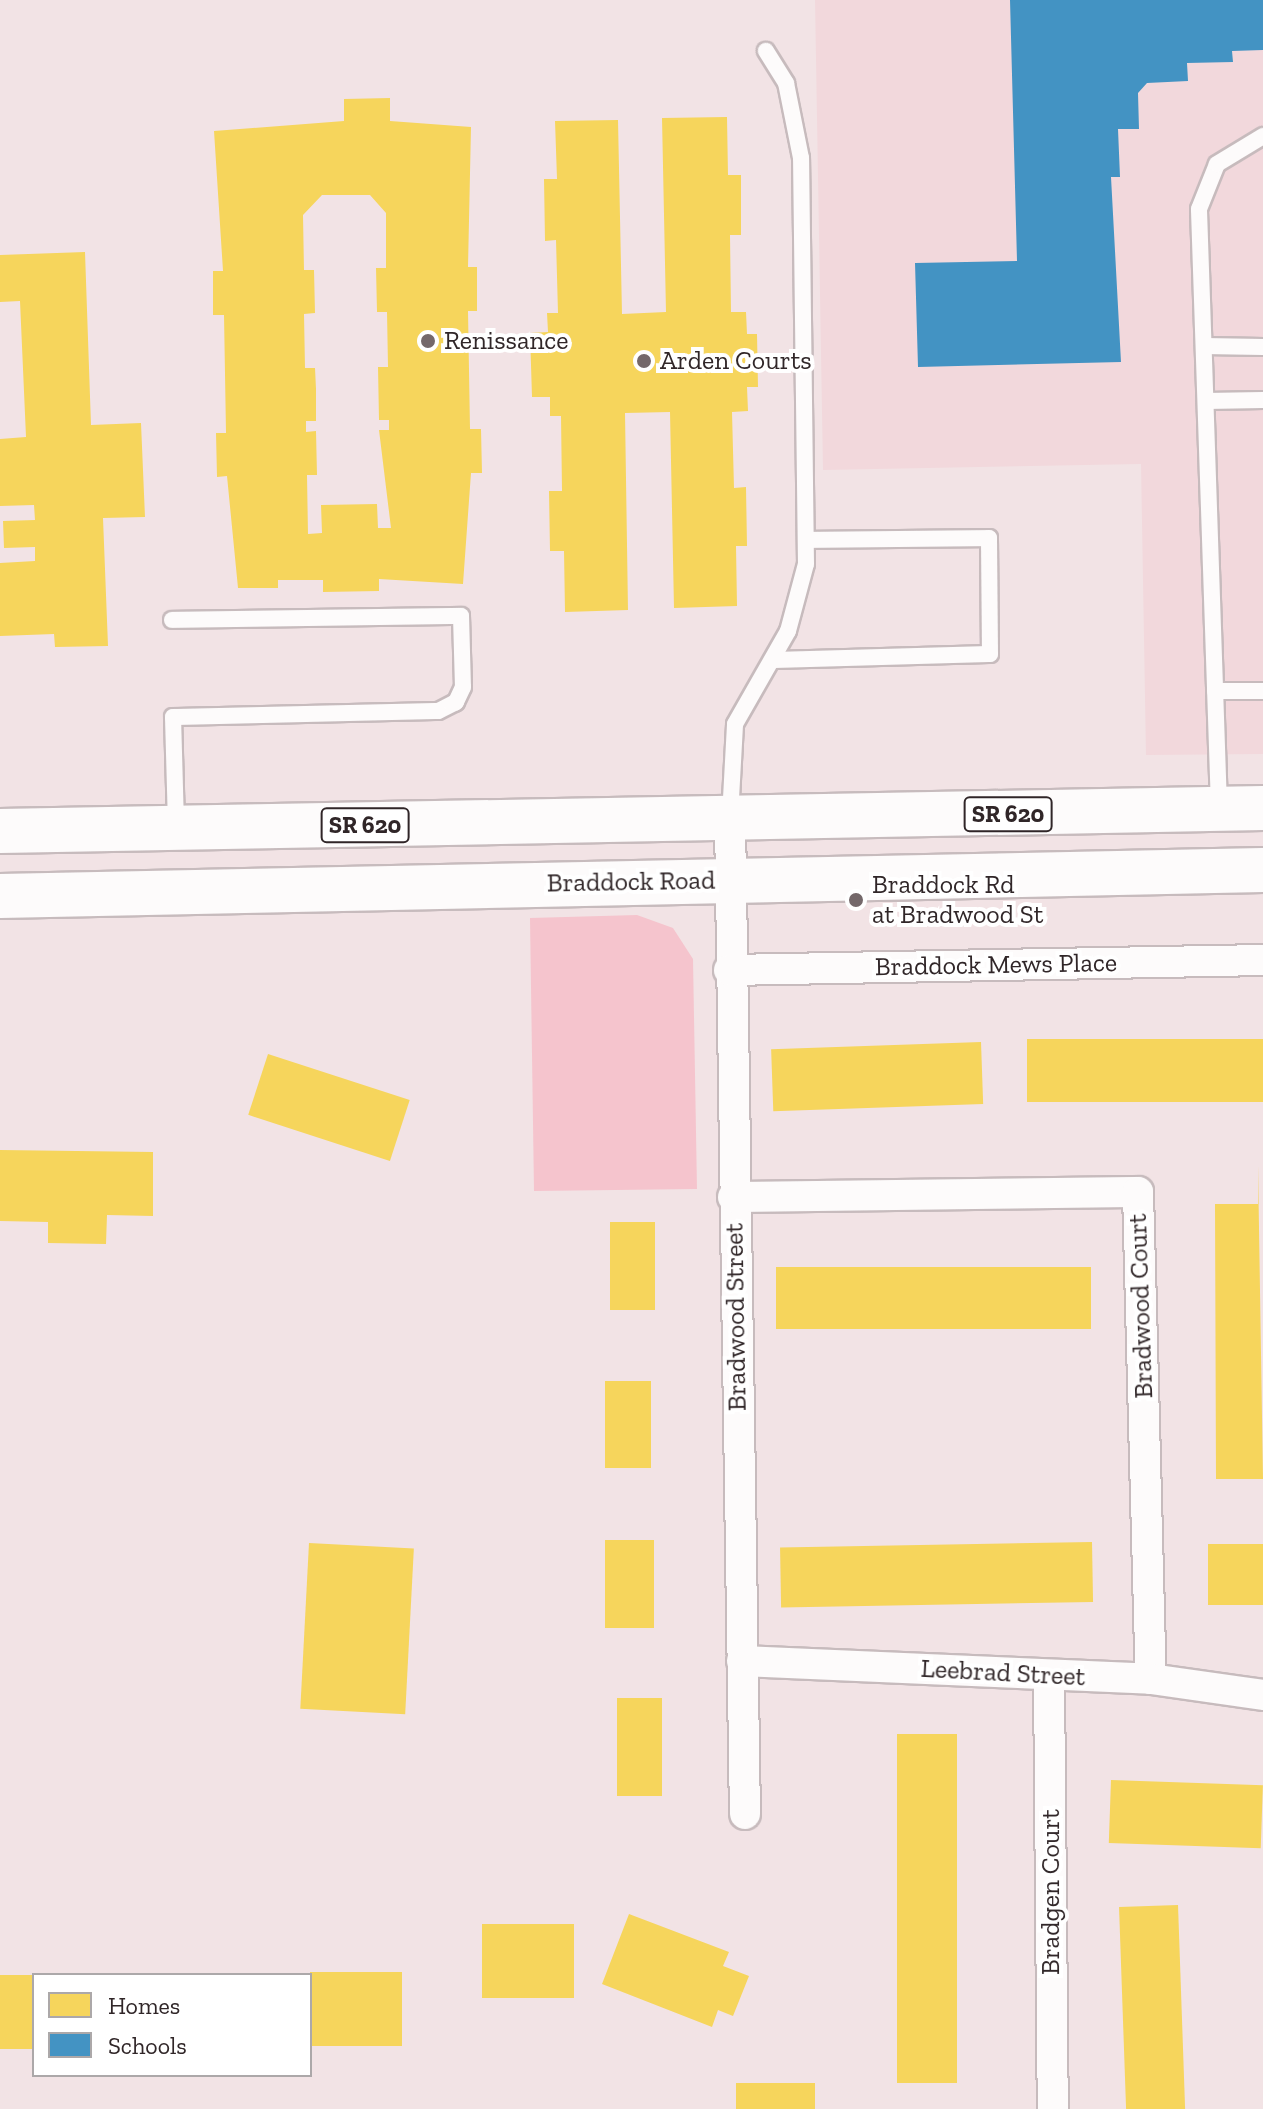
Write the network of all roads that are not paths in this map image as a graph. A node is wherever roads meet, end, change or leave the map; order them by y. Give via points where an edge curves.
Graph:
1 (766, 51) dead end
2 (1263, 136) edge
3 (1204, 346) junction
4 (1263, 347) edge
5 (1263, 400) edge
6 (1206, 401) junction
7 (807, 540) junction
8 (172, 620) dead end
9 (773, 660) junction
10 (1215, 691) junction
11 (1263, 691) edge
12 (1263, 808) edge
13 (1219, 809) junction
14 (730, 819) junction
15 (176, 828) junction
16 (0, 831) edge
17 (1263, 870) edge
18 (730, 881) junction
19 (0, 896) edge
20 (1263, 960) edge
21 (729, 970) junction
22 (733, 1197) junction
23 (742, 1661) junction
24 (1049, 1675) junction
25 (1151, 1679) junction
26 (1263, 1695) edge
27 (745, 1814) dead end
28 (1053, 2109) edge

1 - 7 lane via 786,83 801,158
2 - 3 lane via 1236,148 1204,184
3 - 4 lane
3 - 6 lane
5 - 6 lane
6 - 10 lane
7 - 9 lane via 798,605
7 - 9 lane via 989,538 990,654
8 - 15 lane via 461,616 463,687 456,702 438,711 173,717
9 - 14 lane via 735,724
10 - 11 lane
10 - 13 lane
12 - 13 main road, SR 620
13 - 14 main road, SR 620
14 - 15 main road, SR 620
14 - 18 street, Bradwood Street
15 - 16 main road, SR 620
17 - 18 main road, Braddock Road
18 - 19 main road, Braddock Road
18 - 21 street, Bradwood Street
20 - 21 street, Braddock Mews Place
21 - 22 street, Bradwood Street
22 - 23 street, Bradwood Street
22 - 25 street, Bradwood Court via 1138,1192
23 - 24 street, Leebrad Street
23 - 27 street, Bradwood Street
24 - 25 street, Leebrad Street
24 - 28 street, Bradgen Court
25 - 26 street, Leebrad Street

